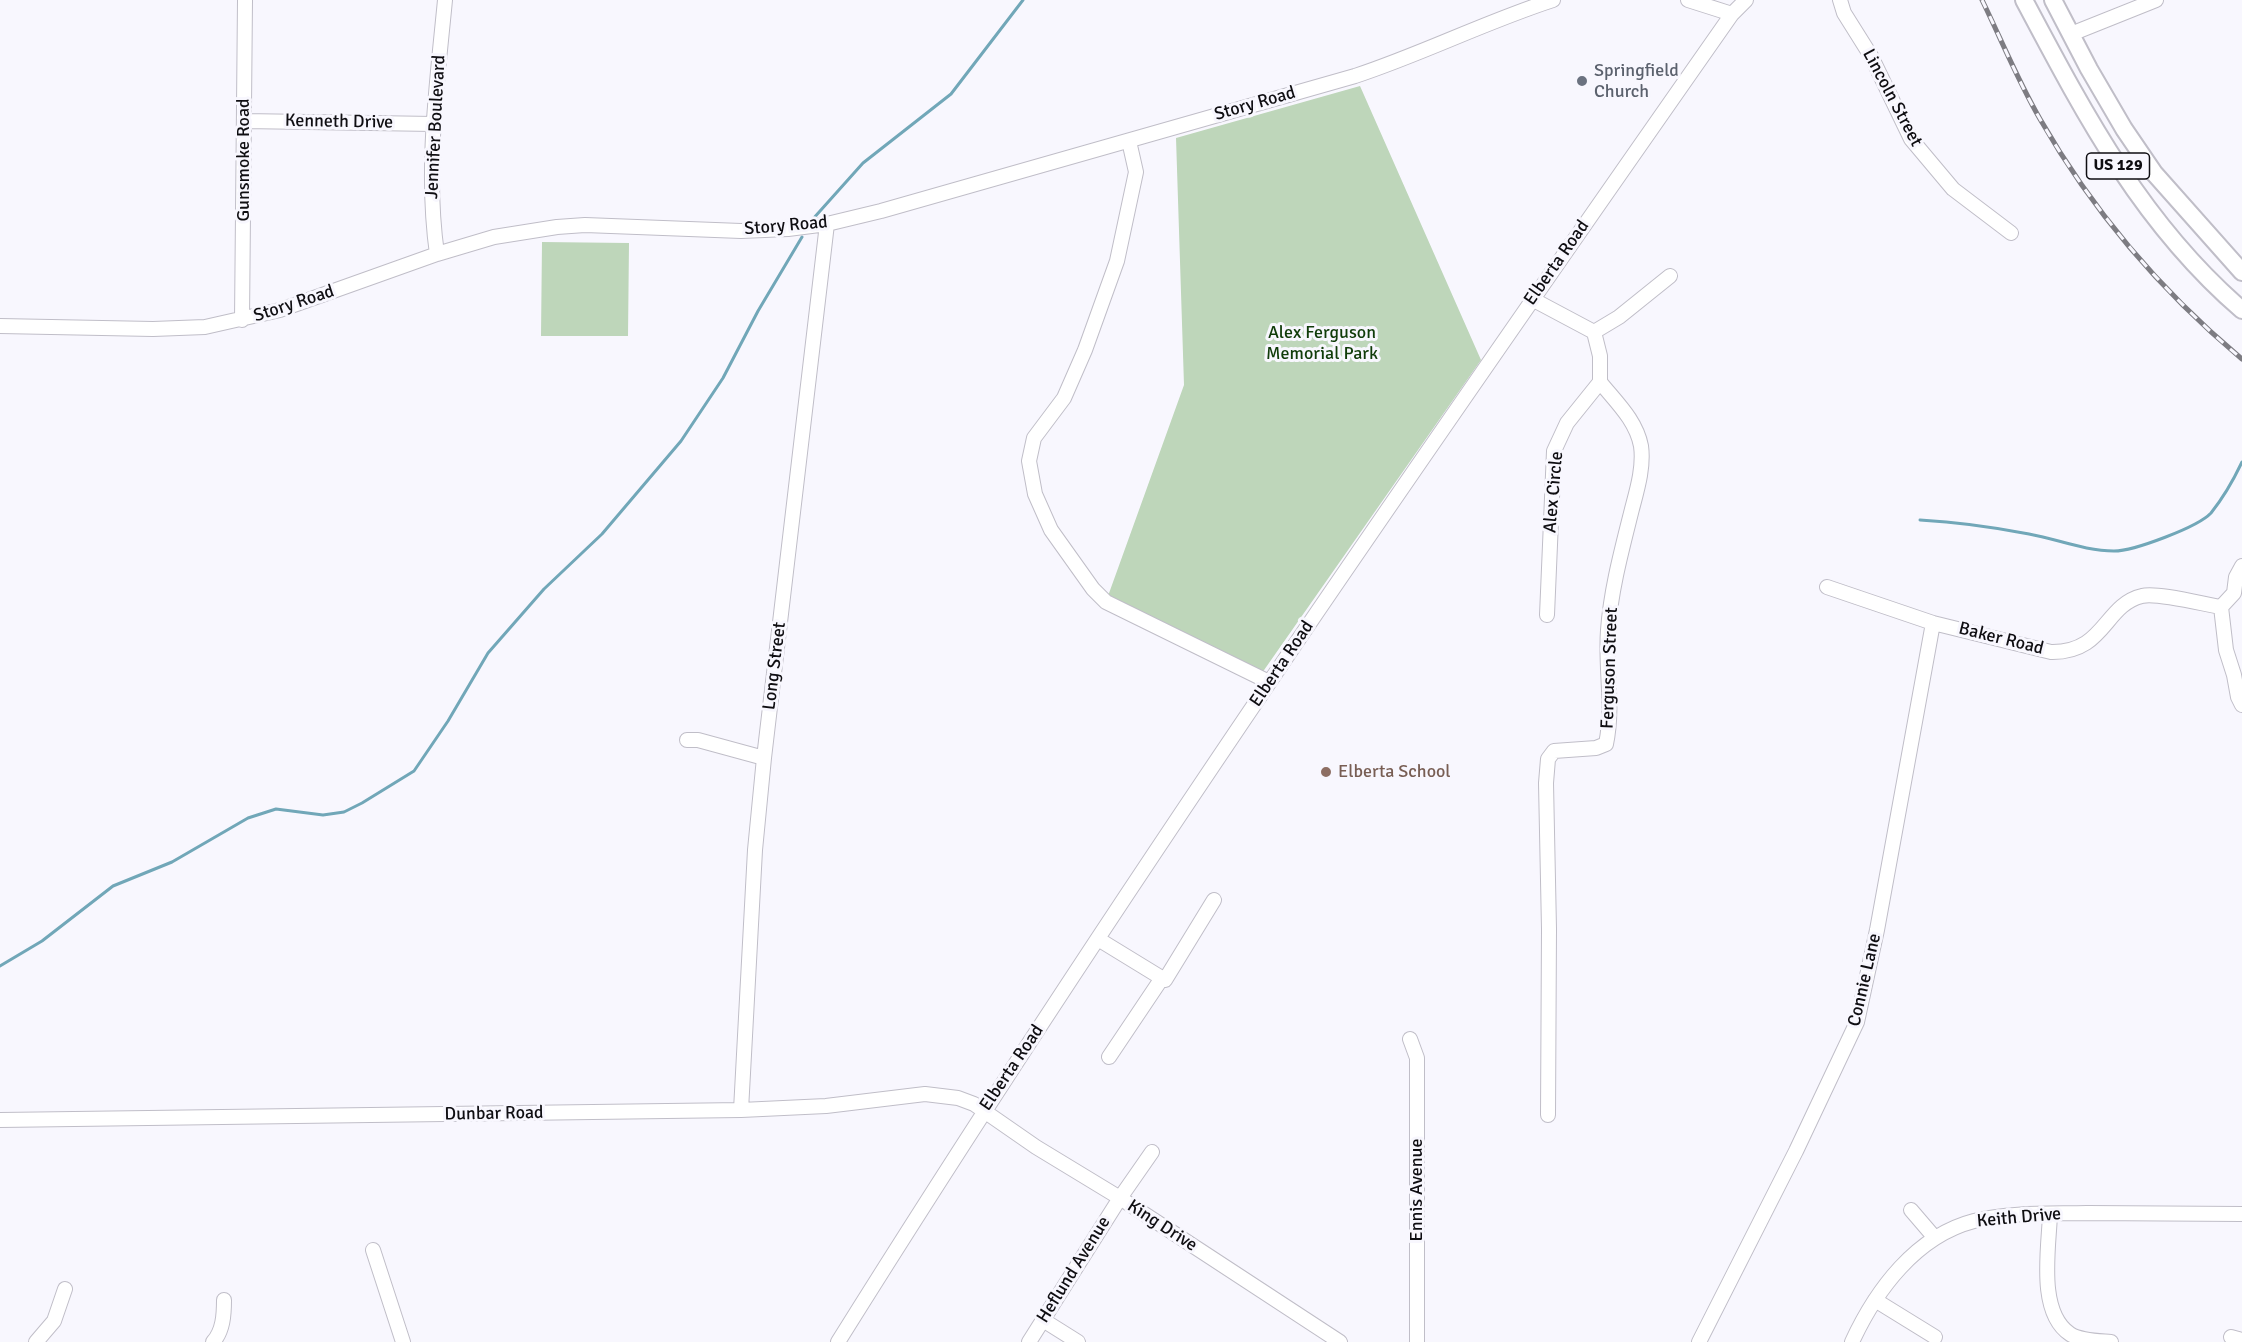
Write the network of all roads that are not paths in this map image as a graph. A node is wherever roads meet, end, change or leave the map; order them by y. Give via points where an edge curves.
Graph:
1 (245, 0) edge
2 (445, 0) edge
3 (1553, 0) edge
4 (1688, 0) edge
5 (1746, 0) edge
6 (1840, 0) edge
7 (2024, 0) edge
8 (2053, 0) edge
9 (2156, 0) edge
10 (1732, 14) junction
11 (2071, 34) junction
12 (244, 121) junction
13 (434, 124) junction
14 (1129, 141) junction
15 (827, 224) junction
16 (2011, 233) dead end
17 (437, 254) junction
18 (2242, 272) edge
19 (1670, 276) dead end
20 (1532, 299) junction
21 (2242, 310) edge
22 (242, 320) junction
23 (0, 326) edge
24 (1594, 332) junction
25 (1600, 382) junction
26 (2242, 566) edge
27 (1827, 587) dead end
28 (2221, 607) junction
29 (1546, 615) dead end
30 (1933, 623) junction
31 (1269, 682) junction
32 (2242, 705) edge
33 (687, 740) dead end
34 (764, 758) junction
35 (1214, 900) dead end
36 (1098, 939) junction
37 (1162, 978) junction
38 (1410, 1039) dead end
39 (1109, 1057) dead end
40 (741, 1110) junction
41 (983, 1112) junction
42 (1548, 1115) dead end
43 (0, 1120) edge
44 (1152, 1152) dead end
45 (1120, 1198) junction
46 (1911, 1210) dead end
47 (2050, 1214) junction
48 (2242, 1214) edge
49 (1935, 1238) junction
50 (373, 1250) dead end
51 (65, 1289) dead end
52 (224, 1300) dead end
53 (1875, 1300) junction
54 (1043, 1320) junction
55 (1935, 1337) dead end
56 (219, 1340) edge
57 (36, 1342) edge
58 (404, 1342) edge
59 (838, 1342) edge
60 (1029, 1342) edge
61 (1078, 1342) edge
62 (1340, 1342) edge
63 (1416, 1342) edge
64 (1699, 1342) edge
65 (1852, 1342) edge
66 (2111, 1342) edge

1 - 12 street, Gunsmoke Road
2 - 13 street, Jennifer Boulevard
3 - 14 street, Story Road via 1393,63
4 - 10 street
5 - 10 street, Elberta Road
6 - 16 street, Lincoln Street via 1911,140 1953,189
7 - 21 main road, US 129 via 2102,143 2127,180 2178,247
8 - 11 main road, US 129
9 - 11 street
10 - 20 street, Elberta Road
11 - 18 main road, US 129 via 2124,129 2154,173
12 - 13 street, Kenneth Drive
12 - 22 street, Gunsmoke Road
13 - 17 street, Jennifer Boulevard via 431,215
14 - 15 street, Story Road
14 - 31 street via 1136,172 1117,261 1064,398 1034,438 1029,461 1035,494 1051,530 1106,602
15 - 17 street, Story Road via 741,231 615,225 557,227 494,237
15 - 34 street, Long Street
17 - 22 street, Story Road
19 - 24 street
20 - 24 street
20 - 31 street, Elberta Road
22 - 23 street, Story Road via 175,329
24 - 25 street via 1600,356
25 - 29 street, Alex Circle via 1567,423 1554,451
25 - 42 street, Ferguson Street via 1636,430 1641,448 1640,470 1608,630 1606,744 1554,751 1548,759
26 - 28 street via 2234,593
27 - 30 street, Baker Road
28 - 30 street, Baker Road via 2146,595 2133,598 2095,636 2067,652 2051,652
28 - 32 street via 2226,650
30 - 64 street, Connie Lane via 1857,1023
31 - 36 street, Elberta Road
33 - 34 street
34 - 40 street, Long Street
35 - 37 street via 1166,980
36 - 37 street
36 - 41 street, Elberta Road
37 - 39 street
38 - 63 street, Ennis Avenue via 1417,1058
40 - 41 street, Dunbar Road via 826,1106 925,1094 958,1098
40 - 43 street, Dunbar Road
41 - 45 street, King Drive
41 - 59 street, Elberta Road
44 - 45 street, Heflund Avenue
45 - 54 street, Heflund Avenue
45 - 62 street, King Drive
46 - 49 street
47 - 48 street, Keith Drive
47 - 49 street, Keith Drive via 1972,1221
47 - 66 street via 2047,1290 2052,1306 2070,1334
49 - 53 street, Keith Drive via 1902,1266
50 - 58 street
51 - 57 street via 54,1321
52 - 56 street
53 - 55 street
53 - 65 street, Keith Drive
54 - 60 street, Heflund Avenue
54 - 61 street

